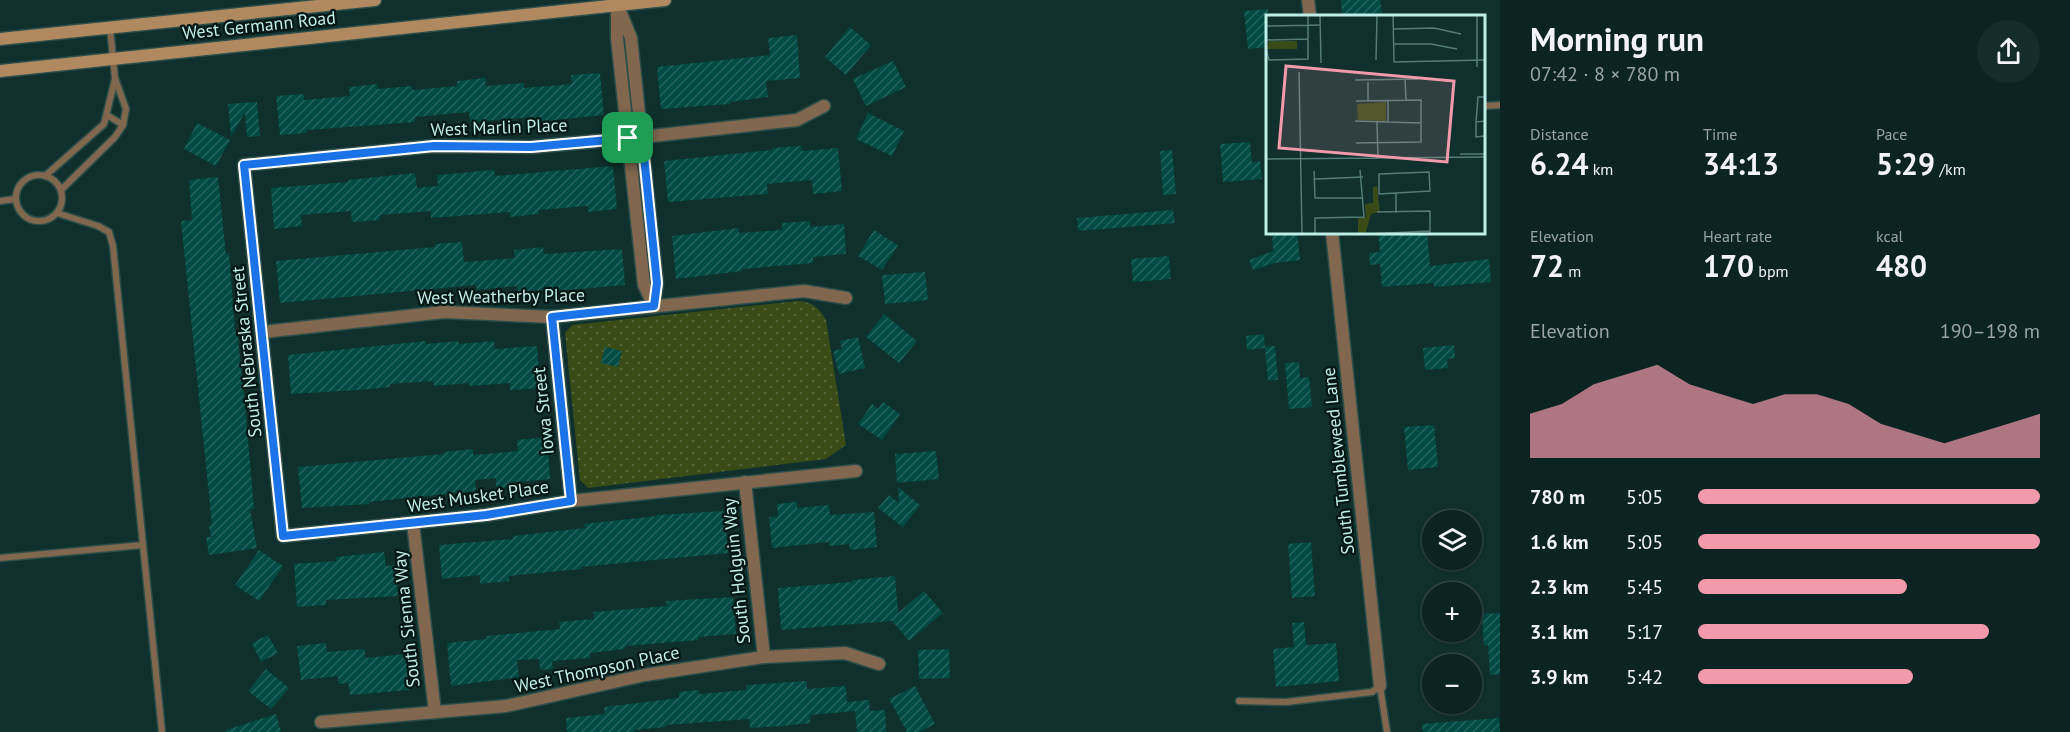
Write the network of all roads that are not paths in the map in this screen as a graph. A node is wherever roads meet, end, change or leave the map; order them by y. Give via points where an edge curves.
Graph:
1 (375, 0) edge
2 (665, 0) edge
3 (1308, 0) edge
4 (617, 3) edge
5 (1310, 15) edge
6 (110, 28) junction
7 (0, 39) edge
8 (113, 58) junction
9 (0, 70) edge
10 (115, 78) junction
11 (1500, 105) edge
12 (824, 106) dead end
13 (1485, 106) edge
14 (107, 115) junction
15 (123, 125) junction
16 (642, 137) junction
17 (628, 138) junction
18 (244, 165) joint
19 (45, 176) junction
20 (61, 190) junction
21 (15, 199) junction
22 (0, 201) edge
23 (57, 213) junction
24 (1332, 234) edge
25 (846, 298) dead end
26 (654, 306) junction
27 (552, 317) junction
28 (263, 332) junction
29 (856, 471) dead end
30 (745, 482) junction
31 (571, 501) junction
32 (413, 523) junction
33 (283, 536) joint
34 (143, 545) junction
35 (0, 558) edge
36 (764, 657) junction
37 (879, 664) dead end
38 (1380, 686) junction
39 (1239, 701) dead end
40 (435, 712) junction
41 (321, 722) dead end
42 (162, 732) edge
43 (1386, 732) edge

1 - 6 main road, West Germann Road
2 - 4 main road, West Germann Road
3 - 5 street
4 - 8 main road, West Germann Road
4 - 16 street via 631,38
4 - 17 street
6 - 7 main road, West Germann Road
6 - 8 lane
8 - 9 main road, West Germann Road
8 - 10 lane
10 - 14 lane
10 - 15 lane via 126,109
11 - 13 lane
12 - 16 street, West Marlin Place via 797,120
14 - 15 lane
14 - 19 lane via 104,124
15 - 20 lane
16 - 17 street, West Marlin Place
16 - 26 street via 657,283
17 - 18 street, West Marlin Place via 531,147 434,146
17 - 26 street via 644,285
18 - 28 street, South Nebraska Street
19 - 20 lane
19 - 21 lane via 24,180
20 - 23 lane
21 - 22 lane
21 - 23 lane via 21,214 35,221 44,221
23 - 34 lane via 109,232 113,246
24 - 38 street, South Tumbleweed Lane
25 - 26 street, West Weatherby Place via 804,291
26 - 27 street, West Weatherby Place
27 - 28 street, West Weatherby Place via 444,312
27 - 31 street, Iowa Street
28 - 33 street, South Nebraska Street
29 - 30 street, West Musket Place
30 - 31 street, West Musket Place
30 - 36 street, South Holguin Way
31 - 32 street, West Musket Place
32 - 33 street, West Musket Place
32 - 40 street, South Sienna Way
34 - 35 lane
34 - 42 lane
36 - 37 street, West Thompson Place via 844,653
36 - 40 street, West Thompson Place via 645,675 506,706
38 - 39 lane via 1372,692 1286,702
38 - 43 lane
40 - 41 street, West Thompson Place

